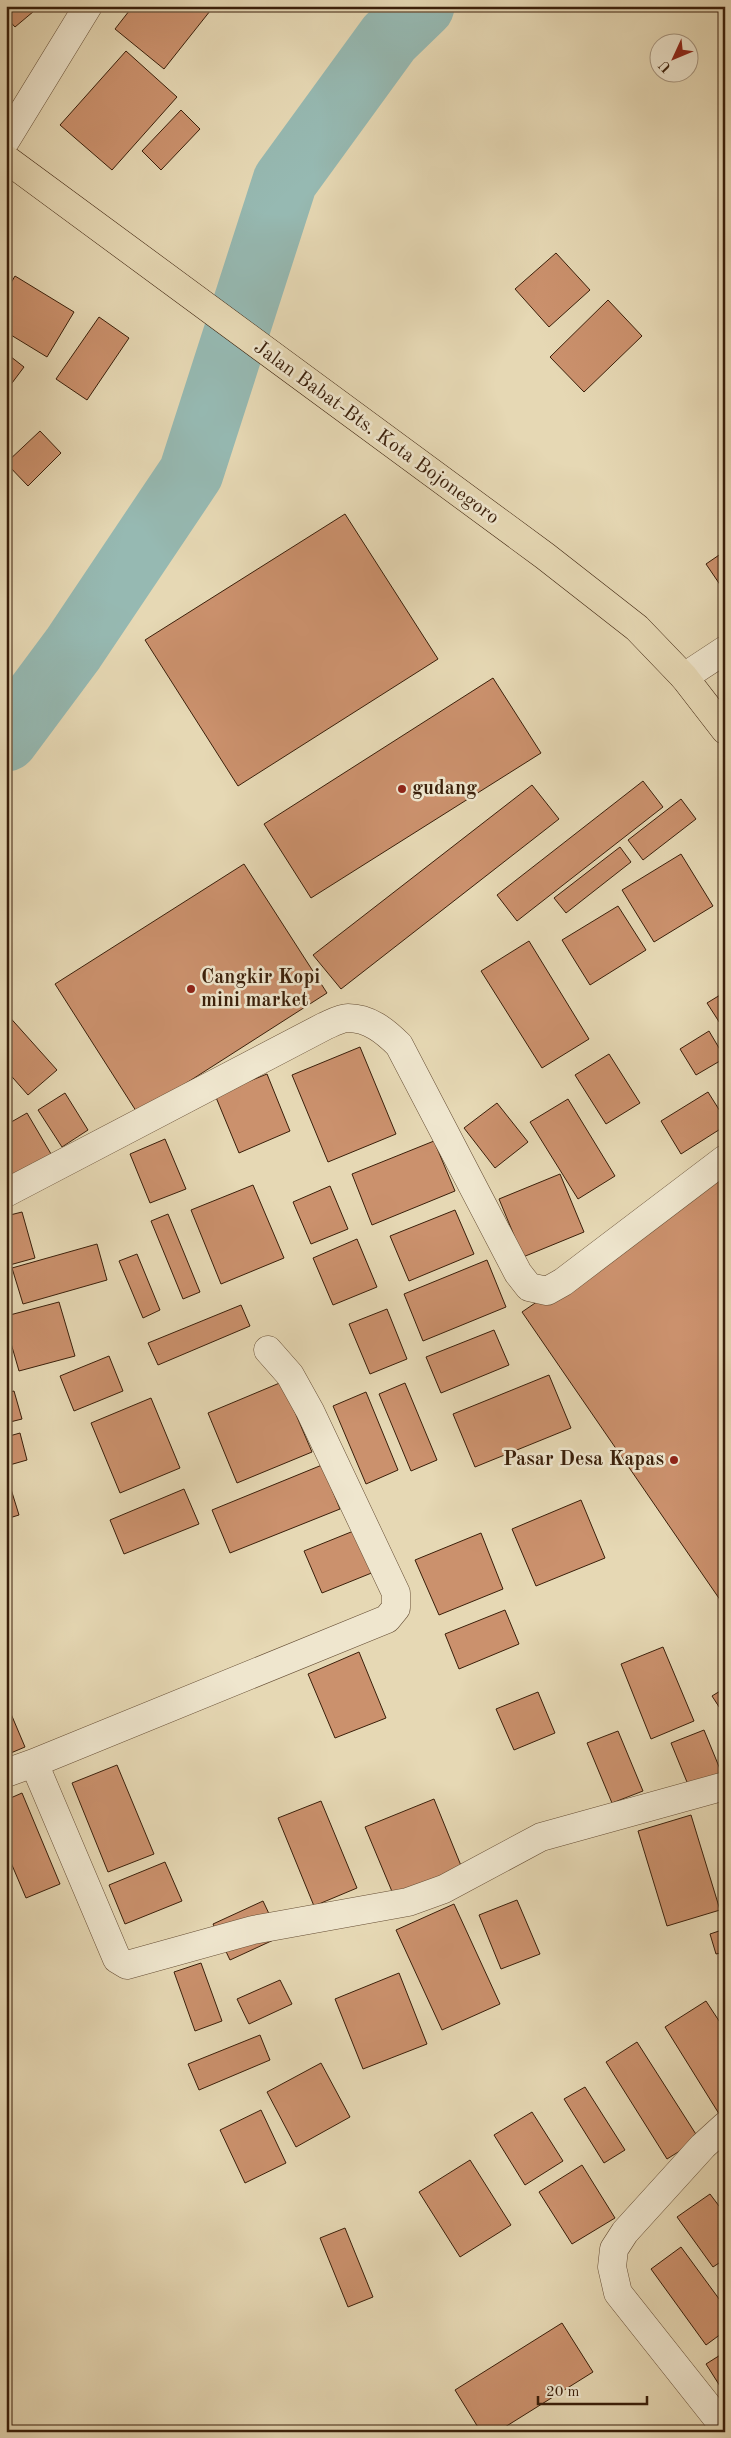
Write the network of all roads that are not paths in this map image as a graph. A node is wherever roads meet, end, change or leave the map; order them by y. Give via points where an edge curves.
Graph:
1 (88, 6) edge
2 (6, 140) edge
3 (6, 160) edge
4 (725, 650) edge
5 (684, 677) junction
6 (725, 730) edge
7 (725, 1159) edge
8 (6, 1193) edge
9 (268, 1350) dead end
10 (34, 1763) junction
11 (6, 1774) edge
12 (725, 1786) edge
13 (725, 2126) edge
14 (725, 2428) edge

1 - 2 street
3 - 5 highway, Jalan Babat-Bts. Kota Bojonegoro via 545,556 637,628
4 - 5 street
5 - 6 highway, Jalan Babat-Bts. Kota Bojonegoro
7 - 8 street via 563,1282 547,1291 529,1287 518,1273 399,1045 383,1029 366,1021 346,1018
9 - 10 street via 290,1375 310,1411 396,1593 396,1608 387,1619
10 - 11 street
10 - 12 street via 116,1959 127,1965 253,1930 408,1902 444,1889 541,1837
13 - 14 street via 625,2232 614,2249 612,2267 618,2293

